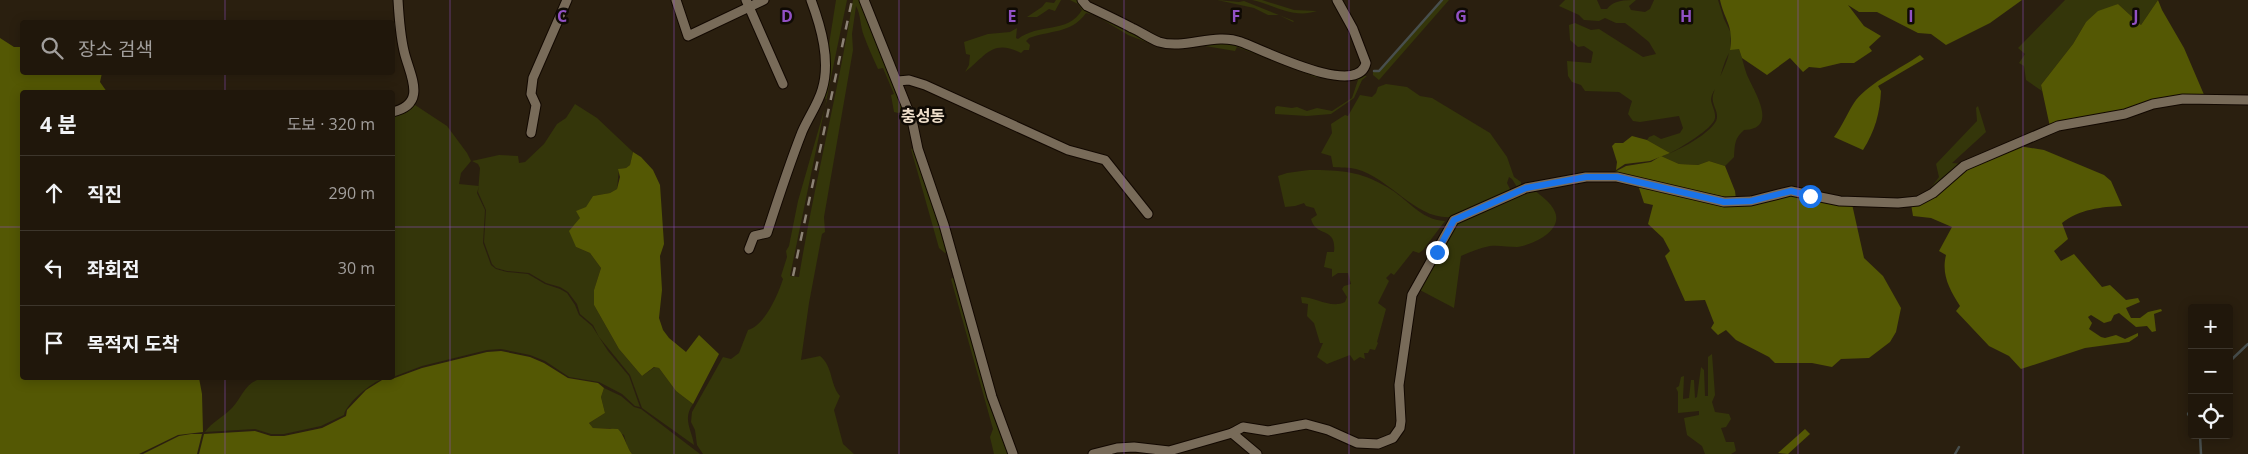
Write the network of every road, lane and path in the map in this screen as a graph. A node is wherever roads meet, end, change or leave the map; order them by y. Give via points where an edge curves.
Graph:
1 (398, 0) edge
2 (567, 0) edge
3 (676, 0) edge
4 (764, 0) edge
5 (811, 0) edge
6 (864, 0) edge
7 (1082, 0) edge
8 (1337, 0) edge
9 (748, 3) edge
10 (898, 81) junction
11 (783, 84) dead end
12 (2248, 100) edge
13 (395, 111) edge
14 (531, 133) dead end
15 (1148, 214) dead end
16 (749, 249) dead end
17 (1232, 433) junction
18 (1013, 454) edge
19 (1093, 454) edge
20 (1257, 454) edge

1 - 13 street via 404,52 414,91 410,103
2 - 14 street via 533,78 531,94 536,105
3 - 9 street via 688,36
4 - 9 street
5 - 16 street via 825,54 822,90 787,168 767,233 754,236
6 - 10 street
7 - 8 street via 1087,6 1161,43 1228,38 1306,69 1341,76 1360,74 1366,64 1353,29
9 - 11 street
10 - 15 street via 909,80 924,85 1068,150 1105,160
10 - 18 street via 944,225 990,389
12 - 17 street via 2183,99 2153,104 2112,117 2058,126 1964,166 1933,193 1918,201 1829,200 1791,191 1751,201 1724,202 1617,177 1586,177 1526,188 1454,220 1412,296 1399,385 1401,421 1393,438 1378,444 1357,443 1306,424 1268,431 1243,427
17 - 19 street via 1169,451 1134,447
17 - 20 street

